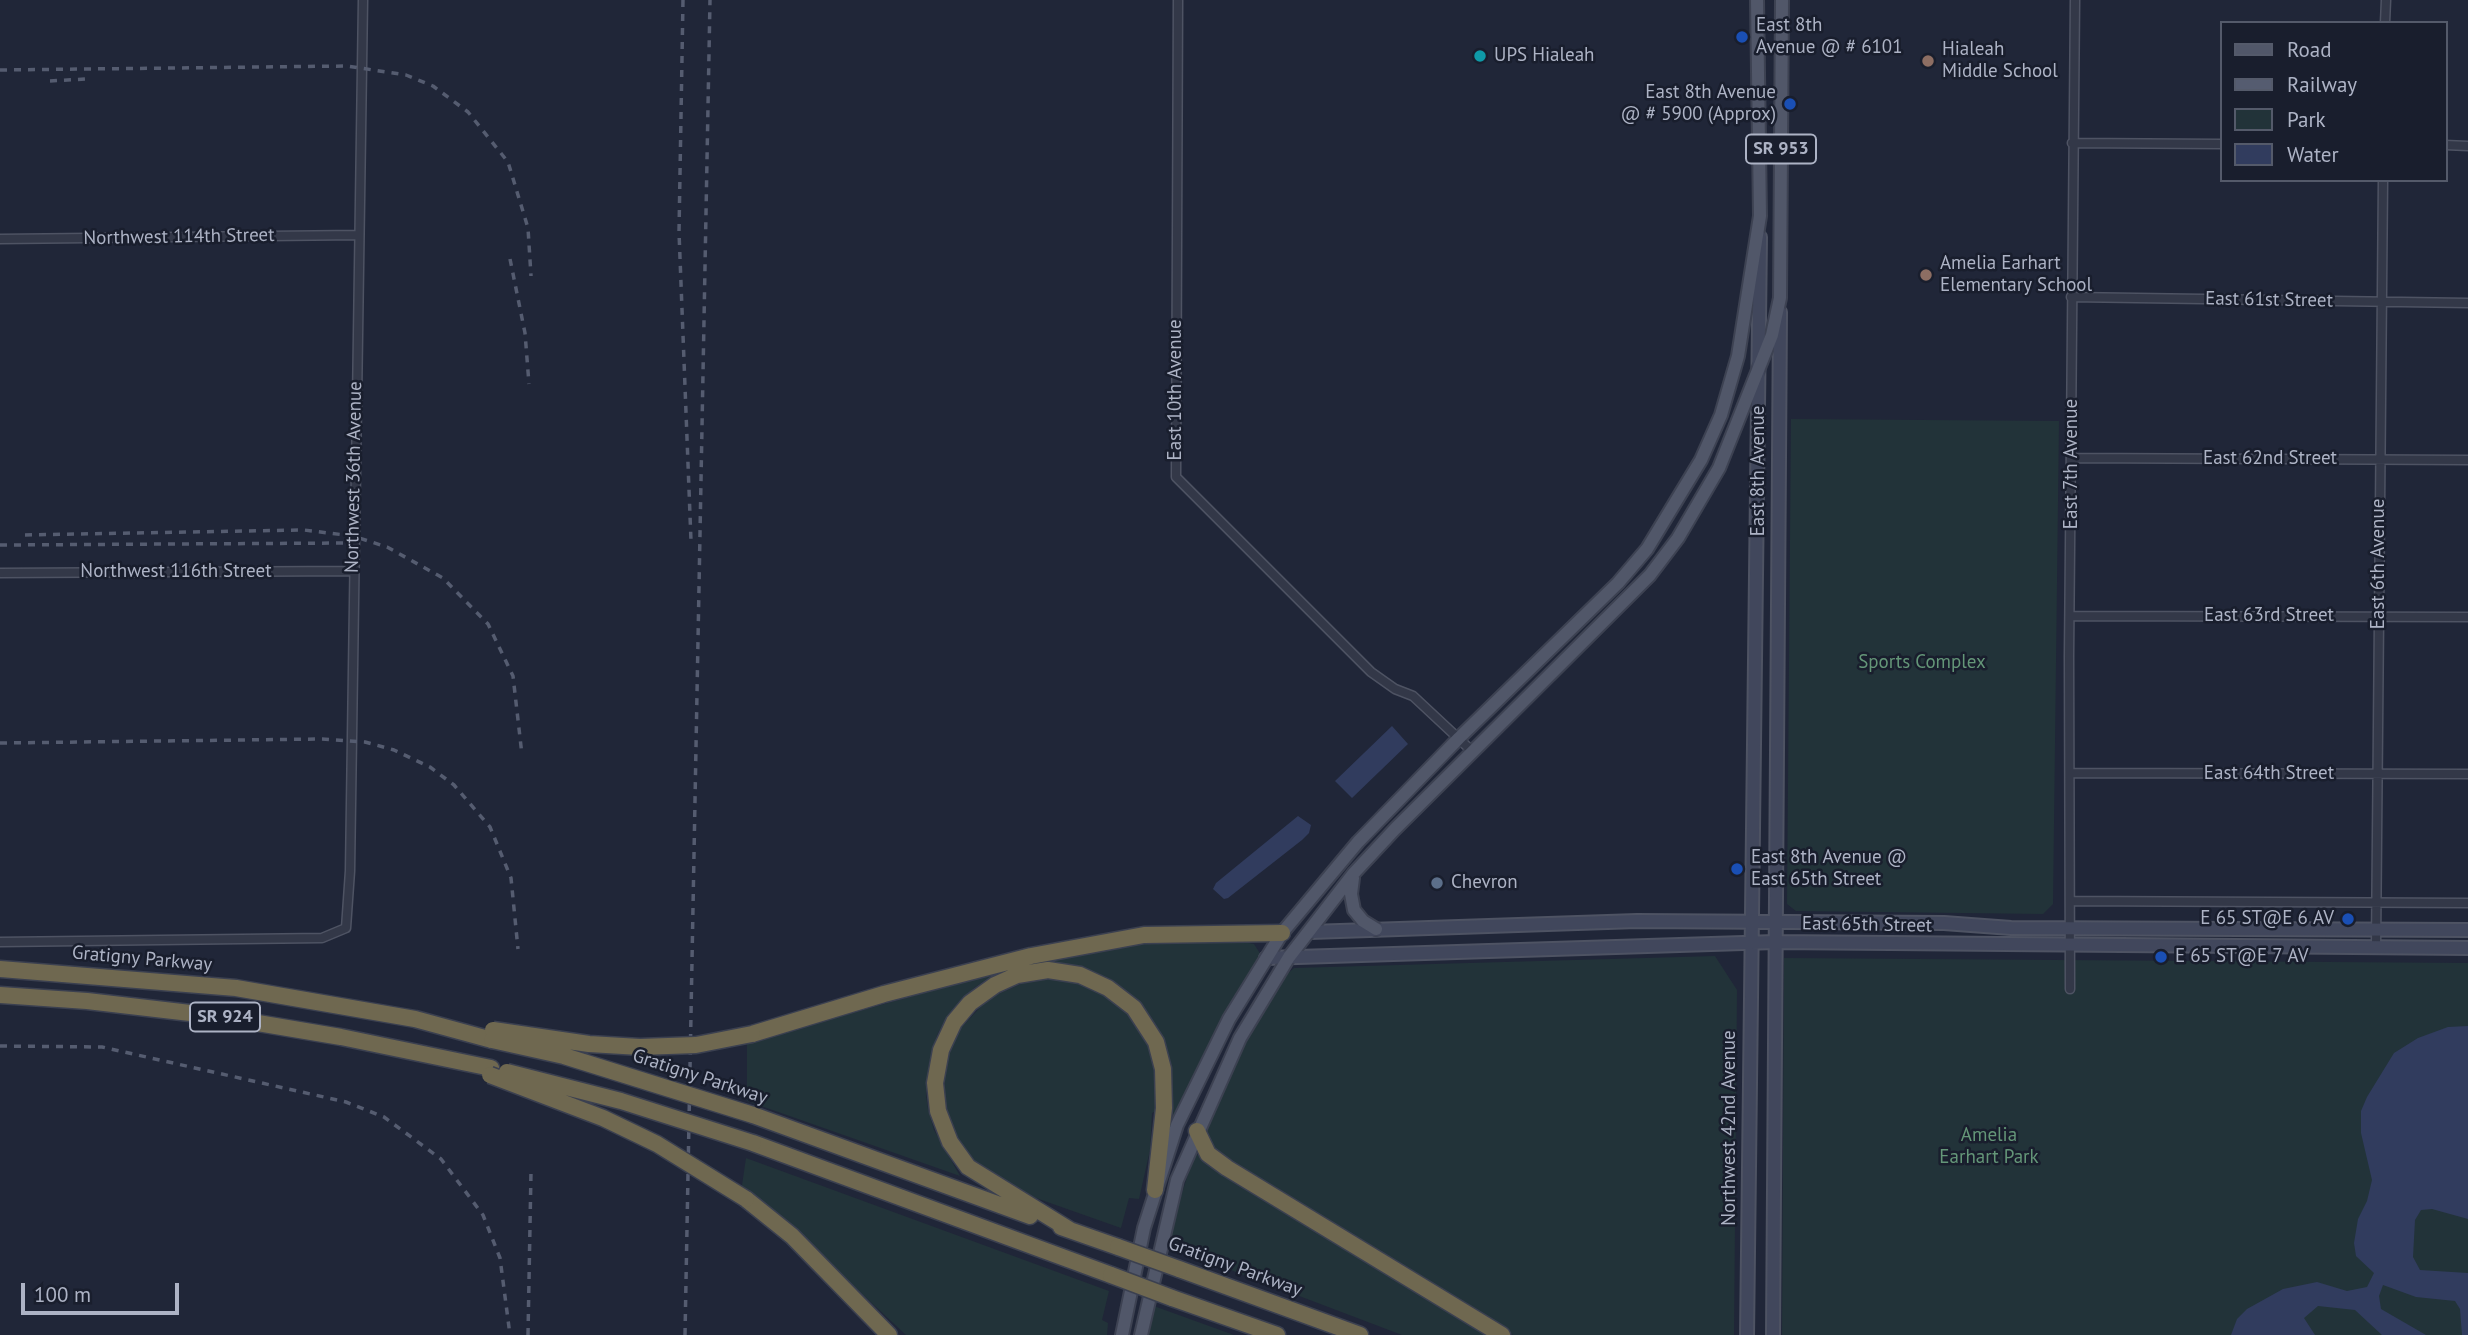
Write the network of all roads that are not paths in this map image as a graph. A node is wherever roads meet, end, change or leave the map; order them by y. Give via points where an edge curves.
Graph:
1 (363, 0) edge
2 (1178, 0) edge
3 (1757, 0) edge
4 (1782, 0) edge
5 (2075, 0) edge
6 (2386, 0) edge
7 (2385, 21) edge
8 (2072, 143) junction
9 (2220, 144) edge
10 (1759, 145) junction
11 (2447, 145) edge
12 (1781, 146) junction
13 (2468, 146) edge
14 (2383, 182) edge
15 (1760, 216) junction
16 (358, 235) junction
17 (0, 239) edge
18 (2071, 297) junction
19 (1780, 298) junction
20 (2381, 302) junction
21 (2468, 303) edge
22 (1760, 367) junction
23 (2073, 458) junction
24 (2380, 460) junction
25 (2468, 460) edge
26 (352, 571) junction
27 (0, 573) edge
28 (2070, 616) junction
29 (2379, 616) junction
30 (2468, 617) edge
31 (1753, 684) junction
32 (1777, 684) junction
33 (1459, 738) junction
34 (1473, 752) junction
35 (2070, 774) junction
36 (2377, 774) junction
37 (2468, 775) edge
38 (1354, 873) junction
39 (2070, 901) junction
40 (2376, 903) junction
41 (2468, 904) edge
42 (1751, 921) junction
43 (1776, 922) junction
44 (2070, 928) junction
45 (1376, 929) junction
46 (2377, 930) junction
47 (2468, 930) edge
48 (1310, 932) junction
49 (1282, 933) junction
50 (0, 942) edge
51 (1775, 942) junction
52 (1750, 943) junction
53 (2070, 946) junction
54 (2376, 947) junction
55 (2468, 947) edge
56 (1289, 957) junction
57 (1266, 958) junction
58 (0, 969) edge
59 (2070, 989) dead end
60 (0, 995) edge
61 (492, 1035) junction
62 (491, 1072) junction
63 (1197, 1131) junction
64 (1155, 1190) junction
65 (1070, 1230) junction
66 (889, 1335) edge
67 (1122, 1335) edge
68 (1140, 1335) edge
69 (1277, 1335) edge
70 (1360, 1335) edge
71 (1502, 1335) edge
72 (1748, 1335) edge
73 (1773, 1335) edge

1 - 16 street, Northwest 36th Avenue
2 - 33 street, East 10th Avenue via 1176,477 1371,672 1413,696
3 - 10 main road, East 8th Avenue / SR 953
4 - 12 main road, East 8th Avenue / SR 953
5 - 8 street, East 7th Avenue
6 - 7 street
8 - 9 street
8 - 18 street, East 7th Avenue
10 - 12 main road
10 - 15 main road, East 8th Avenue / SR 953
11 - 13 street
12 - 19 main road, East 8th Avenue / SR 953
14 - 20 street, East 6th Avenue
15 - 22 main road, East 8th Avenue / SR 953
15 - 33 main road via 1738,356 1716,426 1676,506 1618,583
16 - 17 street, Northwest 114th Street
16 - 26 street, Northwest 36th Avenue
18 - 20 street, East 61st Street
18 - 23 street, East 7th Avenue
19 - 22 main road
19 - 32 main road, East 8th Avenue / SR 953
20 - 21 street, East 61st Street
20 - 24 street, East 6th Avenue
22 - 31 main road, East 8th Avenue / SR 953
22 - 34 main road via 1720,468 1678,538 1650,575
23 - 24 street, East 62nd Street
23 - 28 street, East 7th Avenue
24 - 25 street, East 62nd Street
24 - 29 street, East 6th Avenue
26 - 27 street, Northwest 116th Street
26 - 50 street, Northwest 36th Avenue via 346,928 322,938
28 - 29 street, East 63rd Street
28 - 35 street, East 7th Avenue
29 - 30 street, East 63rd Street
29 - 36 street, East 6th Avenue
31 - 32 main road
31 - 42 main road, East 8th Avenue / SR 953
32 - 43 main road, East 8th Avenue / SR 953
33 - 34 street, East 10th Avenue
33 - 49 main road via 1358,842
34 - 38 main road
35 - 36 street, East 64th Street
35 - 39 street, East 7th Avenue
36 - 37 street, East 64th Street
36 - 40 street, East 6th Avenue
38 - 45 main road via 1354,910
38 - 48 main road
39 - 40 street
39 - 44 street, East 7th Avenue
40 - 41 street
40 - 46 street, East 6th Avenue
42 - 43 main road, East 65th Street
42 - 45 main road, East 65th Street
42 - 52 main road, Northwest 42nd Avenue / SR 953
43 - 44 main road, East 65th Street
43 - 51 main road, East 8th Avenue / SR 953
44 - 46 main road, East 65th Street
44 - 53 street, East 7th Avenue
45 - 48 main road, East 65th Street
46 - 47 main road, East 65th Street
46 - 54 street, East 6th Avenue
48 - 49 main road, East 65th Street
48 - 56 main road
49 - 57 main road
49 - 61 highway, bridge via 1144,936 1031,956 696,1045 640,1047
51 - 52 main road, East 65th Street
51 - 53 main road, East 65th Street
51 - 73 main road, SR 953
52 - 56 main road, East 65th Street
52 - 72 main road, Northwest 42nd Avenue / SR 953
53 - 54 main road, East 65th Street
53 - 59 street, East 7th Avenue
54 - 55 main road, East 65th Street
56 - 57 main road, East 65th Street
56 - 63 main road via 1240,1038
57 - 64 main road via 1203,1069 1177,1125
58 - 61 highway, Gratigny Parkway / SR 924 via 236,988
60 - 62 highway, SR 924 via 216,1016 446,1058
61 - 65 highway, Gratigny Parkway, bridge via 753,1115
62 - 66 highway, bridge via 657,1144 746,1199 792,1236
62 - 69 highway, bridge via 621,1101 753,1143
63 - 68 main road via 1177,1180
63 - 71 highway via 1208,1154 1227,1168
64 - 65 highway via 1164,1108 1163,1069 1156,1042 1134,1008 1108,988 1080,975 1048,970 1017,975 995,985 954,1021 941,1051 935,1083 938,1111 950,1142 968,1167
64 - 67 main road
65 - 70 highway, Gratigny Parkway, bridge

